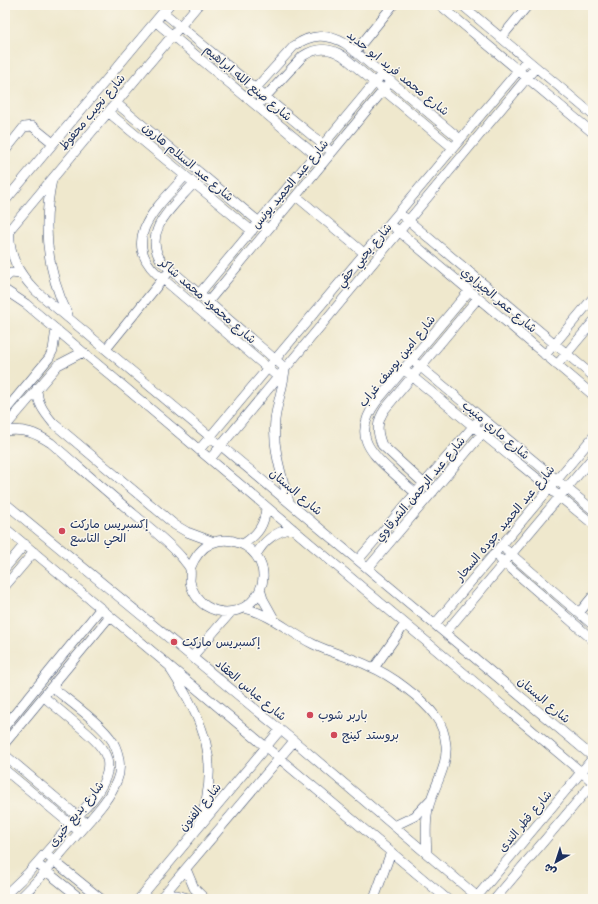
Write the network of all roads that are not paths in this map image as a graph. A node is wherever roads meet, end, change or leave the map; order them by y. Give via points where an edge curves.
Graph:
1 (198, 5) edge
2 (393, 5) edge
3 (440, 5) edge
4 (462, 5) edge
5 (528, 5) edge
6 (166, 9) edge
7 (156, 22) junction
8 (180, 26) junction
9 (172, 35) junction
10 (501, 38) junction
11 (355, 52) junction
12 (527, 60) junction
13 (536, 67) junction
14 (518, 70) junction
15 (382, 74) junction
16 (527, 78) junction
17 (375, 82) junction
18 (391, 82) junction
19 (255, 88) junction
20 (384, 90) junction
21 (265, 97) junction
22 (247, 98) junction
23 (116, 103) junction
24 (257, 106) junction
25 (108, 112) junction
26 (593, 115) edge
27 (593, 133) edge
28 (460, 139) junction
29 (53, 143) junction
30 (323, 145) junction
31 (453, 148) junction
32 (5, 150) edge
33 (332, 152) junction
34 (315, 155) junction
35 (324, 162) junction
36 (185, 176) junction
37 (53, 178) junction
38 (194, 183) junction
39 (296, 196) junction
40 (5, 201) edge
41 (399, 212) junction
42 (408, 220) junction
43 (259, 222) junction
44 (389, 223) junction
45 (268, 230) junction
46 (252, 231) junction
47 (7, 232) edge
48 (399, 232) junction
49 (364, 253) junction
50 (171, 270) junction
51 (20, 274) junction
52 (5, 278) edge
53 (163, 279) junction
54 (5, 290) edge
55 (470, 291) junction
56 (199, 294) junction
57 (478, 298) junction
58 (593, 298) edge
59 (208, 302) junction
60 (69, 318) junction
61 (593, 322) edge
62 (56, 329) junction
63 (555, 344) junction
64 (106, 349) junction
65 (83, 352) junction
66 (567, 353) junction
67 (545, 355) junction
68 (275, 359) junction
69 (411, 360) junction
70 (557, 365) junction
71 (420, 367) junction
72 (267, 368) junction
73 (285, 368) junction
74 (404, 369) junction
75 (412, 376) junction
76 (593, 376) edge
77 (278, 377) junction
78 (37, 388) junction
79 (593, 395) edge
80 (5, 411) edge
81 (480, 417) junction
82 (490, 425) junction
83 (473, 426) junction
84 (5, 427) edge
85 (5, 431) edge
86 (482, 434) junction
87 (210, 436) junction
88 (593, 437) edge
89 (221, 445) junction
90 (199, 450) junction
91 (593, 457) edge
92 (210, 459) junction
93 (556, 481) junction
94 (424, 484) junction
95 (566, 488) junction
96 (549, 489) junction
97 (433, 492) junction
98 (416, 493) junction
99 (559, 497) junction
100 (425, 501) junction
101 (5, 503) edge
102 (290, 503) junction
103 (266, 507) junction
104 (593, 510) edge
105 (593, 524) edge
106 (5, 528) edge
107 (292, 528) junction
108 (214, 542) junction
109 (25, 544) junction
110 (244, 544) junction
111 (501, 546) junction
112 (34, 552) junction
113 (511, 554) junction
114 (256, 555) junction
115 (494, 555) junction
116 (358, 560) junction
117 (504, 563) junction
118 (5, 568) edge
119 (368, 568) junction
120 (190, 569) junction
121 (5, 586) edge
122 (260, 589) junction
123 (593, 596) edge
124 (101, 608) junction
125 (244, 608) junction
126 (231, 612) junction
127 (579, 614) junction
128 (110, 616) junction
129 (274, 618) junction
130 (592, 621) edge
131 (405, 624) junction
132 (435, 624) junction
133 (445, 633) junction
134 (593, 640) edge
135 (192, 657) junction
136 (166, 662) junction
137 (374, 668) junction
138 (52, 687) junction
139 (44, 697) junction
140 (5, 726) edge
141 (280, 730) junction
142 (294, 741) junction
143 (5, 743) edge
144 (266, 747) junction
145 (5, 755) edge
146 (593, 757) edge
147 (280, 758) junction
148 (5, 770) edge
149 (581, 772) junction
150 (593, 782) edge
151 (432, 797) junction
152 (78, 816) junction
153 (71, 824) junction
154 (86, 824) junction
155 (394, 826) junction
156 (80, 831) junction
157 (195, 832) junction
158 (391, 852) junction
159 (45, 854) junction
160 (427, 854) junction
161 (54, 861) junction
162 (37, 864) junction
163 (186, 869) junction
164 (45, 871) junction
165 (7, 891) edge
166 (162, 897) edge
167 (478, 898) edge
168 (19, 899) edge
169 (81, 899) edge
170 (101, 899) edge
171 (138, 899) edge
172 (192, 899) edge
173 (205, 899) edge
174 (374, 899) edge
175 (447, 899) edge
176 (495, 899) edge

1 - 8 street, شارع نجيب محفوظ
2 - 11 street
3 - 14 street
4 - 10 street
5 - 10 street
6 - 7 street, شارع نجيب محفوظ
6 - 8 street, شارع صنع الله ابراهيم
7 - 9 street, شارع صنع الله ابراهيم
7 - 29 street, شارع نجيب محفوظ
8 - 9 street, شارع نجيب محفوظ
8 - 19 street, شارع صنع الله ابراهيم
9 - 22 street, شارع صنع الله ابراهيم
9 - 23 street, شارع نجيب محفوظ
10 - 12 street
11 - 15 street, شارع محمد فريد ابو حديد
11 - 19 street, شارع محمد فريد ابو حديد via 336,38 313,36 302,40 290,50
12 - 13 street
12 - 14 street, شارع يحيي حقي
13 - 16 street, شارع يحيي حقي
13 - 26 street
14 - 16 street
14 - 28 street, شارع يحيي حقي
15 - 17 street, شارع عبد الحميد يونس
15 - 18 street, شارع محمد فريد ابو حديد
16 - 27 street
16 - 42 street, شارع يحيي حقي
17 - 20 street, شارع محمد فريد ابو حديد
17 - 21 street, شارع محمد فريد ابو حديد via 336,51 319,49 303,56
17 - 30 street, شارع عبد الحميد يونس
18 - 20 street, شارع عبد الحميد يونس
18 - 28 street, شارع محمد فريد ابو حديد
19 - 21 street, شارع صنع الله ابراهيم
19 - 22 street, شارع محمد فريد ابو حديد
20 - 31 street, شارع محمد فريد ابو حديد
20 - 33 street, شارع عبد الحميد يونس
21 - 24 street, شارع محمد فريد ابو حديد
21 - 30 street, شارع صنع الله ابراهيم
22 - 24 street, شارع صنع الله ابراهيم
23 - 25 street, شارع نجيب محفوظ
23 - 43 street, شارع عبد السلام هارون
24 - 34 street, شارع صنع الله ابراهيم
25 - 36 street, شارع عبد السلام هارون
25 - 37 street, شارع نجيب محفوظ
28 - 31 street, شارع يحيي حقي
29 - 32 street via 28,125
29 - 40 street, شارع نجيب محفوظ
30 - 33 street, شارع صنع الله ابراهيم
30 - 34 street, شارع عبد الحميد يونس
31 - 41 street, شارع يحيي حقي
33 - 35 street, شارع عبد الحميد يونس
34 - 35 street, شارع صنع الله ابراهيم
34 - 43 street, شارع عبد الحميد يونس
35 - 39 street, شارع عبد الحميد يونس
36 - 38 street, شارع عبد السلام هارون
36 - 53 street, شارع محمود محمد شاكر via 152,214 143,230 141,240 144,258
37 - 47 street, شارع نجيب محفوظ
37 - 60 street via 48,206 48,250 57,292
38 - 46 street, شارع عبد السلام هارون
38 - 50 street, شارع محمود محمد شاكر via 164,217 154,236 158,256
39 - 45 street, شارع عبد الحميد يونس
39 - 49 street
41 - 42 street, شارع عمر الجيزاوي
41 - 44 street, شارع يحيي حقي
42 - 48 street, شارع يحيي حقي
42 - 63 street, شارع عمر الجيزاوي
43 - 45 street, شارع عبد السلام هارون
43 - 46 street, شارع عبد الحميد يونس
44 - 48 street, شارع عمر الجيزاوي
44 - 49 street, شارع يحيي حقي
45 - 59 street, شارع عبد الحميد يونس
46 - 56 street, شارع عبد الحميد يونس
47 - 51 street, شارع البستان via 12,256
48 - 55 street, شارع عمر الجيزاوي
48 - 73 street, شارع يحيي حقي
49 - 68 street, شارع يحيي حقي
50 - 53 street
50 - 56 street, شارع محمود محمد شاكر
51 - 52 street via 11,273
51 - 60 street, شارع البستان
53 - 64 street
53 - 72 street, شارع محمود محمد شاكر
54 - 62 street
55 - 57 street, شارع عمر الجيزاوي
55 - 69 street, شارع امين يوسف غراب
56 - 59 street, شارع محمود محمد شاكر
57 - 67 street, شارع عمر الجيزاوي
57 - 71 street, شارع امين يوسف غراب
58 - 63 street
59 - 68 street, شارع محمود محمد شاكر
60 - 64 street, شارع البستان
61 - 66 street
62 - 65 street
62 - 80 street via 53,350 49,358
63 - 66 street, شارع عمر الجيزاوي
63 - 67 street
64 - 87 street, شارع البستان
65 - 78 street via 58,365
65 - 90 street
66 - 70 street
66 - 76 street, شارع عمر الجيزاوي
67 - 70 street, شارع عمر الجيزاوي
68 - 72 street, شارع يحيي حقي
68 - 73 street, شارع محمود محمد شاكر
69 - 71 street, شارع ماري منيب
69 - 74 street, شارع امين يوسف غراب
70 - 79 street, شارع عمر الجيزاوي
71 - 75 street, شارع امين يوسف غراب
71 - 81 street, شارع ماري منيب
72 - 77 street, شارع محمود محمد شاكر
72 - 87 street, شارع يحيي حقي
73 - 77 street, شارع يحيي حقي
73 - 102 street via 275,421 275,440
74 - 75 street, شارع ماري منيب
74 - 98 street, شارع امين يوسف غراب via 371,409 365,423 365,438 374,456
75 - 83 street, شارع ماري منيب
75 - 94 street, شارع امين يوسف غراب via 380,417 377,426 378,436 388,452
77 - 89 street, شارع يحيي حقي
78 - 84 street
78 - 108 street via 41,407 53,423 175,525
81 - 82 street, شارع ماري منيب
81 - 83 street, شارع عبد الرحمن الشرقاوي
82 - 86 street, شارع عبد الرحمن الشرقاوي
82 - 93 street, شارع ماري منيب
83 - 86 street, شارع ماري منيب
83 - 94 street, شارع عبد الرحمن الشرقاوي
85 - 120 street via 27,431 51,443 170,545
86 - 96 street, شارع ماري منيب
86 - 97 street, شارع عبد الرحمن الشرقاوي
87 - 89 street, شارع البستان
87 - 90 street, شارع يحيي حقي
88 - 93 street, شارع عبد الحميد جوده السحار
89 - 92 street, شارع يحيي حقي
89 - 102 street, شارع البستان
90 - 92 street
91 - 95 street, شارع عبد الحميد جوده السحار
92 - 103 street
93 - 95 street, شارع ماري منيب
93 - 96 street, شارع عبد الحميد جوده السحار
94 - 97 street, شارع امين يوسف غراب
94 - 98 street, شارع عبد الرحمن الشرقاوي
95 - 99 street, شارع عبد الحميد جوده السحار
95 - 104 street, شارع ماري منيب
96 - 99 street, شارع ماري منيب
96 - 111 street, شارع عبد الحميد جوده السحار
97 - 100 street, شارع عبد الرحمن الشرقاوي
98 - 100 street, شارع امين يوسف غراب
98 - 116 street, شارع عبد الرحمن الشرقاوي
99 - 105 street, شارع ماري منيب
99 - 113 street, شارع عبد الحميد جوده السحار
100 - 119 street, شارع عبد الرحمن الشرقاوي
101 - 135 street, شارع عباس العقاد
102 - 116 street, شارع البستان
103 - 107 street
103 - 110 street via 263,525 255,536
106 - 109 street
107 - 114 street via 278,532 267,540
107 - 131 street
108 - 110 street via 234,540
108 - 120 street via 199,553
109 - 112 street
109 - 118 street
110 - 114 street
111 - 113 street
111 - 115 street, شارع عبد الحميد جوده السحار
112 - 121 street
112 - 124 street
113 - 117 street, شارع عبد الحميد جوده السحار
113 - 127 street
114 - 122 street via 261,566
115 - 117 street
115 - 132 street, شارع عبد الحميد جوده السحار
116 - 119 street, شارع البستان
117 - 133 street, شارع عبد الحميد جوده السحار
117 - 134 street
119 - 132 street, شارع البستان
120 - 126 street via 190,583 196,596 205,605 217,611
122 - 125 street via 254,600
122 - 129 street
123 - 127 street
124 - 128 street
124 - 140 street
125 - 126 street
125 - 129 street
126 - 135 street
127 - 130 street
128 - 136 street
128 - 138 street
129 - 137 street via 320,648
131 - 137 street
131 - 149 street
132 - 133 street, شارع البستان
133 - 146 street, شارع البستان
135 - 141 street, شارع عباس العقاد
136 - 144 street
136 - 157 street via 190,699 198,717 208,755 207,794
137 - 151 street via 426,706 443,732 446,746 444,762
138 - 139 street
138 - 154 street, شارع بديع خيرى via 104,731 118,753 118,779 112,791
139 - 143 street
139 - 152 street, شارع بديع خيرى via 98,742 107,758 108,768 100,789
141 - 142 street, شارع عباس العقاد
141 - 144 street, شارع الفنون
142 - 147 street
142 - 155 street, شارع عباس العقاد
144 - 147 street
144 - 157 street, شارع الفنون
145 - 152 street
146 - 149 street, شارع قطر الندى
147 - 158 street
147 - 163 street
148 - 153 street
149 - 150 street
149 - 167 street, شارع قطر الندى
150 - 176 street
151 - 155 street via 414,816
151 - 160 street via 426,825
152 - 153 street, شارع بديع خيرى
152 - 154 street
153 - 156 street
153 - 159 street, شارع بديع خيرى
154 - 156 street, شارع بديع خيرى
155 - 160 street, شارع عباس العقاد
156 - 161 street, شارع بديع خيرى
157 - 171 street, شارع الفنون
158 - 174 street
158 - 175 street
159 - 161 street
159 - 162 street, شارع بديع خيرى
160 - 167 street, شارع عباس العقاد
161 - 164 street, شارع بديع خيرى
161 - 170 street
162 - 164 street
162 - 165 street, شارع بديع خيرى
163 - 166 street
163 - 173 street via 194,888
164 - 168 street, شارع بديع خيرى
164 - 169 street
165 - 168 street
166 - 172 street via 177,895

